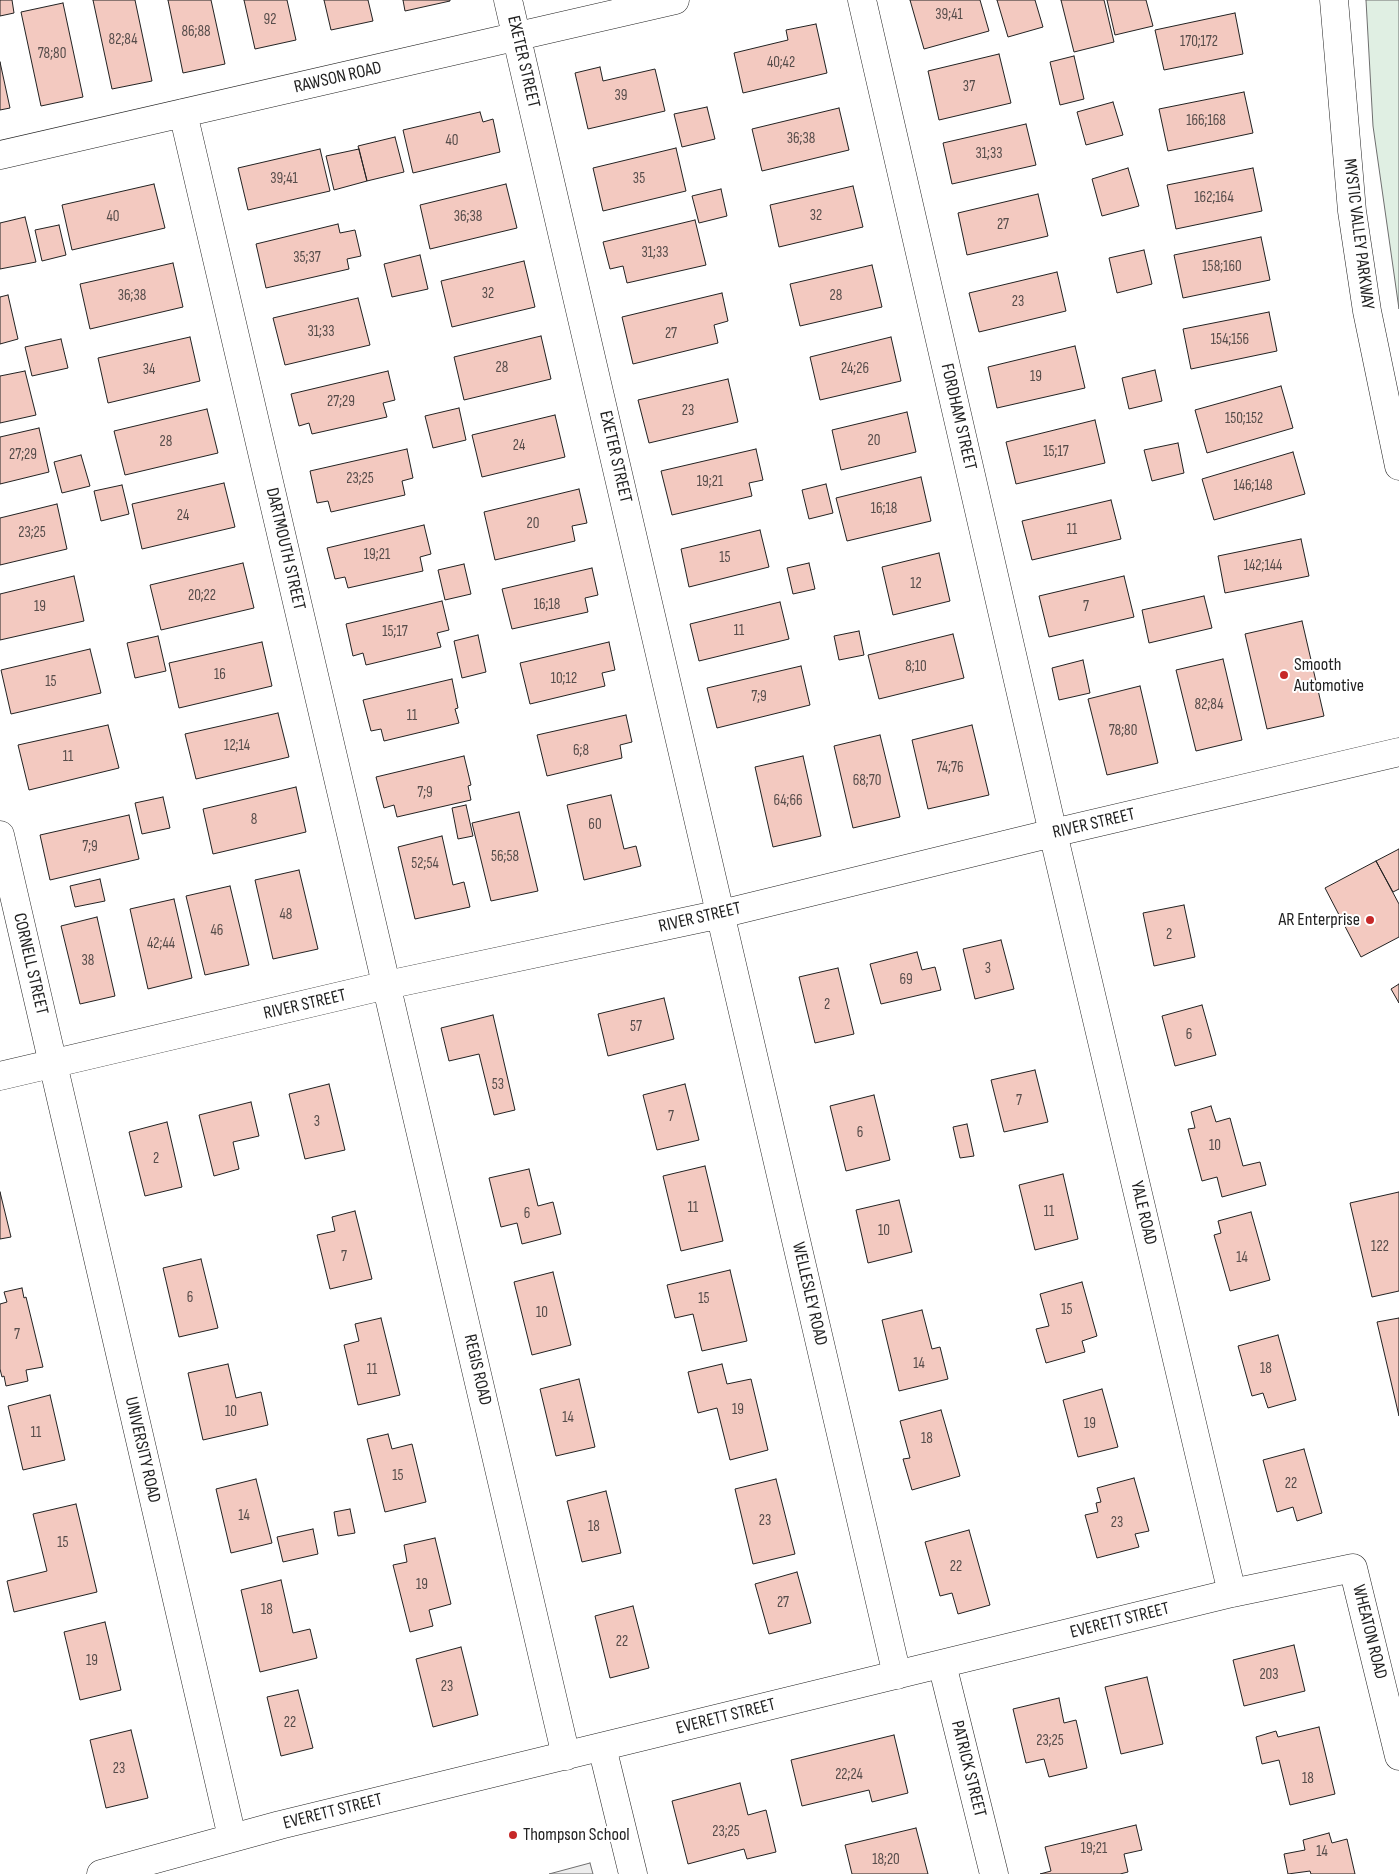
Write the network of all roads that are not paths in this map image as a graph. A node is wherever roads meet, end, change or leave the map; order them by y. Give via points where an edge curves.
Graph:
1 (508, 0) edge
2 (675, 0) edge
3 (862, 0) edge
4 (1334, 0) edge
5 (517, 36) junction
6 (183, 113) junction
7 (0, 155) edge
8 (1399, 466) edge
9 (1399, 752) edge
10 (1053, 833) junction
11 (0, 835) edge
12 (721, 914) junction
13 (387, 985) junction
14 (53, 1064) junction
15 (0, 1076) edge
16 (1353, 1568) joint
17 (1232, 1594) junction
18 (942, 1664) junction
19 (897, 1675) junction
20 (602, 1747) junction
21 (566, 1756) junction
22 (1399, 1756) edge
23 (232, 1837) junction
24 (102, 1874) edge
25 (633, 1874) edge
26 (994, 1874) edge

1 - 5 street, EXETER STREET
2 - 5 street, RAWSON ROAD
3 - 10 street, FORDHAM STREET
4 - 8 street, MYSTIC VALLEY PARKWAY via 1354,220 1367,311
5 - 6 street, RAWSON ROAD
5 - 12 street, EXETER STREET
6 - 7 street, RAWSON ROAD
6 - 13 street, DARTMOUTH STREET
9 - 10 street, RIVER STREET
10 - 12 street, RIVER STREET
10 - 17 street, YALE ROAD
11 - 14 street, CORNELL STREET
12 - 13 street, RIVER STREET
12 - 19 street, WELLESLEY ROAD
13 - 14 street, RIVER STREET
13 - 21 street, REGIS ROAD
14 - 15 street, RIVER STREET
14 - 23 street, UNIVERSITY ROAD
16 - 17 street, EVERETT STREET
16 - 22 street, WHEATON ROAD
17 - 18 street, EVERETT STREET
18 - 19 street, EVERETT STREET
18 - 26 street, PATRICK STREET
19 - 20 street, EVERETT STREET
20 - 21 street, EVERETT STREET
20 - 25 street
21 - 23 street, EVERETT STREET
23 - 24 street, EVERETT STREET

